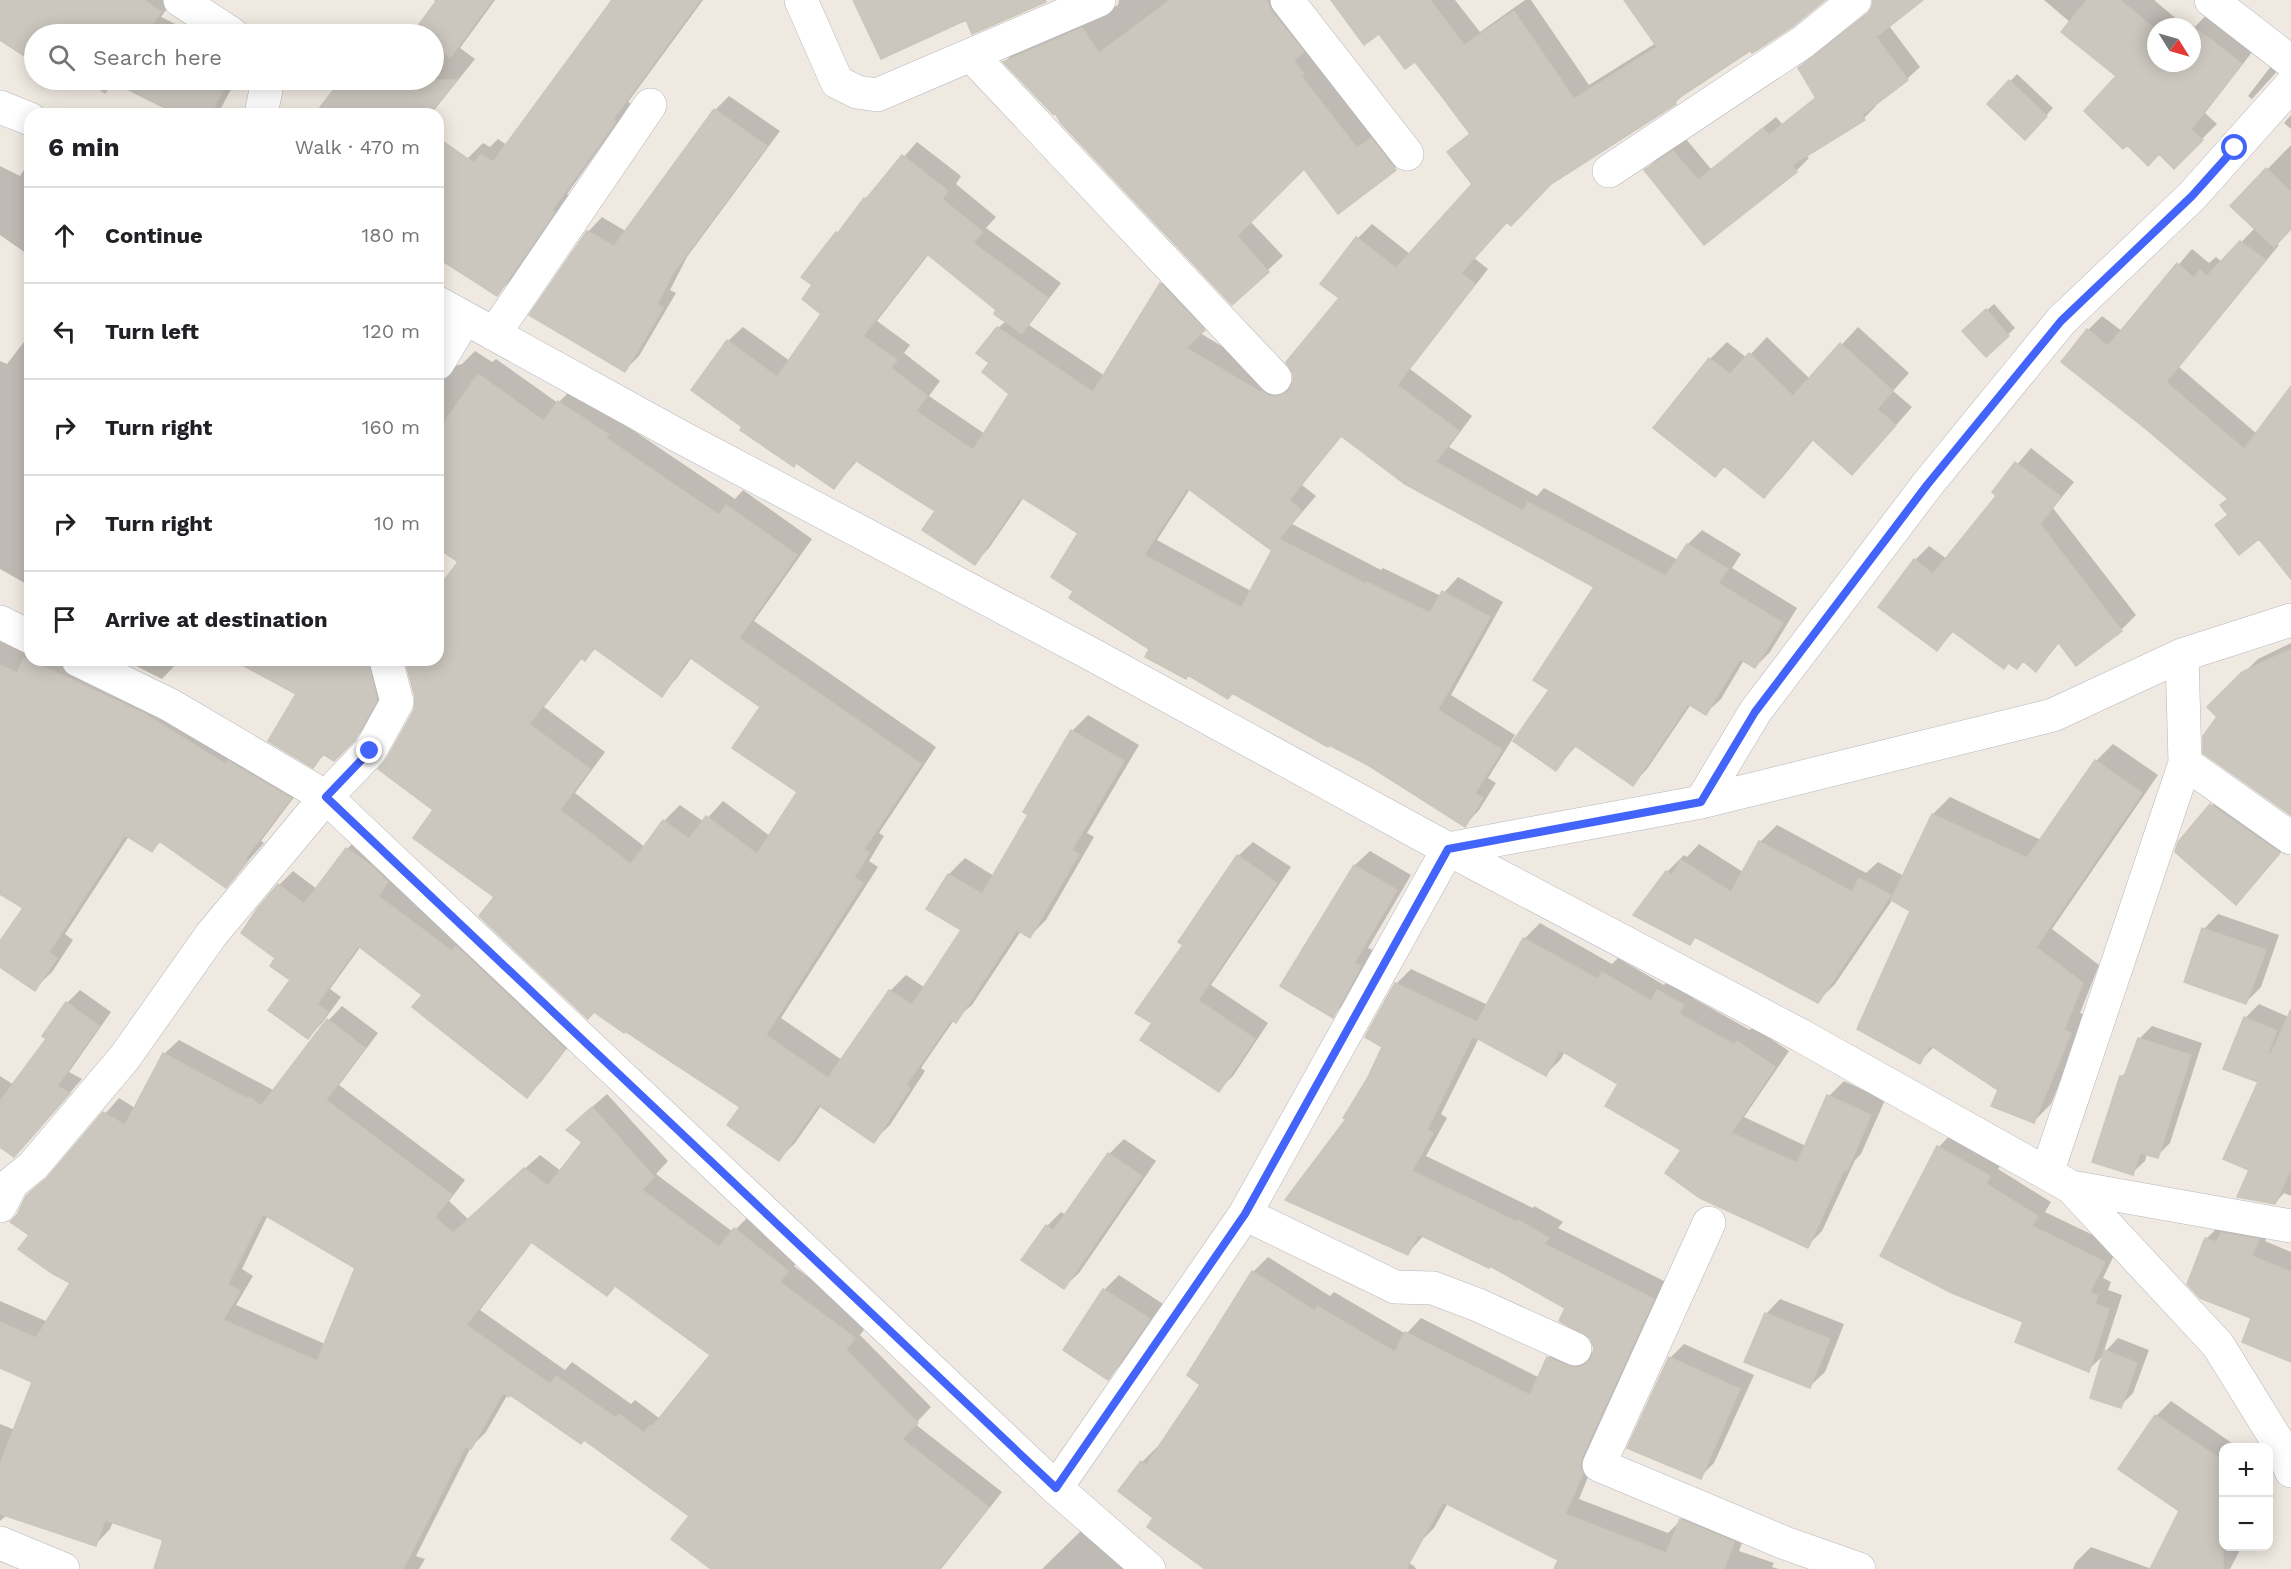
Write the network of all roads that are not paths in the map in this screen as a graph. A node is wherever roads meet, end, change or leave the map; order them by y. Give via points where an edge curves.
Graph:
1 (180, 0) edge
2 (801, 0) edge
3 (1099, 0) edge
4 (1287, 0) edge
5 (1855, 0) edge
6 (2211, 0) edge
7 (217, 24) edge
8 (971, 55) junction
9 (2291, 62) edge
10 (2291, 85) edge
11 (266, 90) edge
12 (650, 105) dead end
13 (0, 107) edge
14 (262, 108) edge
15 (24, 117) edge
16 (1407, 154) dead end
17 (1609, 171) dead end
18 (451, 311) edge
19 (494, 334) junction
20 (444, 339) edge
21 (1275, 378) dead end
22 (2291, 620) edge
23 (0, 622) edge
24 (24, 634) edge
25 (2182, 655) junction
26 (90, 666) edge
27 (388, 666) edge
28 (2185, 763) junction
29 (326, 797) junction
30 (1701, 802) junction
31 (2291, 838) edge
32 (1448, 849) junction
33 (2059, 1180) junction
34 (4, 1189) edge
35 (1245, 1214) junction
36 (1709, 1223) dead end
37 (2291, 1226) edge
38 (1575, 1350) dead end
39 (2291, 1471) edge
40 (1056, 1488) junction
41 (0, 1543) edge
42 (63, 1569) edge
43 (1149, 1569) edge
44 (1859, 1569) edge

1 - 7 street
2 - 8 street via 837,82 857,92 877,95
3 - 8 street
4 - 16 street
5 - 17 street via 1803,42
6 - 9 street
8 - 21 street
10 - 30 street via 2192,196 2061,321 1927,485 1755,712
11 - 14 street
12 - 19 street
13 - 15 street
18 - 19 street
18 - 20 street
19 - 32 street
22 - 25 street
23 - 24 street
25 - 28 street
25 - 30 street via 2053,716
26 - 29 street via 170,705
27 - 29 street via 397,702 370,751
28 - 31 street
28 - 33 street
29 - 34 street via 211,935 125,1057 33,1166
29 - 40 street
30 - 32 street
32 - 33 street via 1800,1035
32 - 35 street
33 - 37 street
33 - 39 street via 2218,1345 2281,1447
35 - 38 street via 1395,1287 1433,1288
35 - 40 street
36 - 44 street via 1599,1465 1785,1543
40 - 43 street
41 - 42 street

